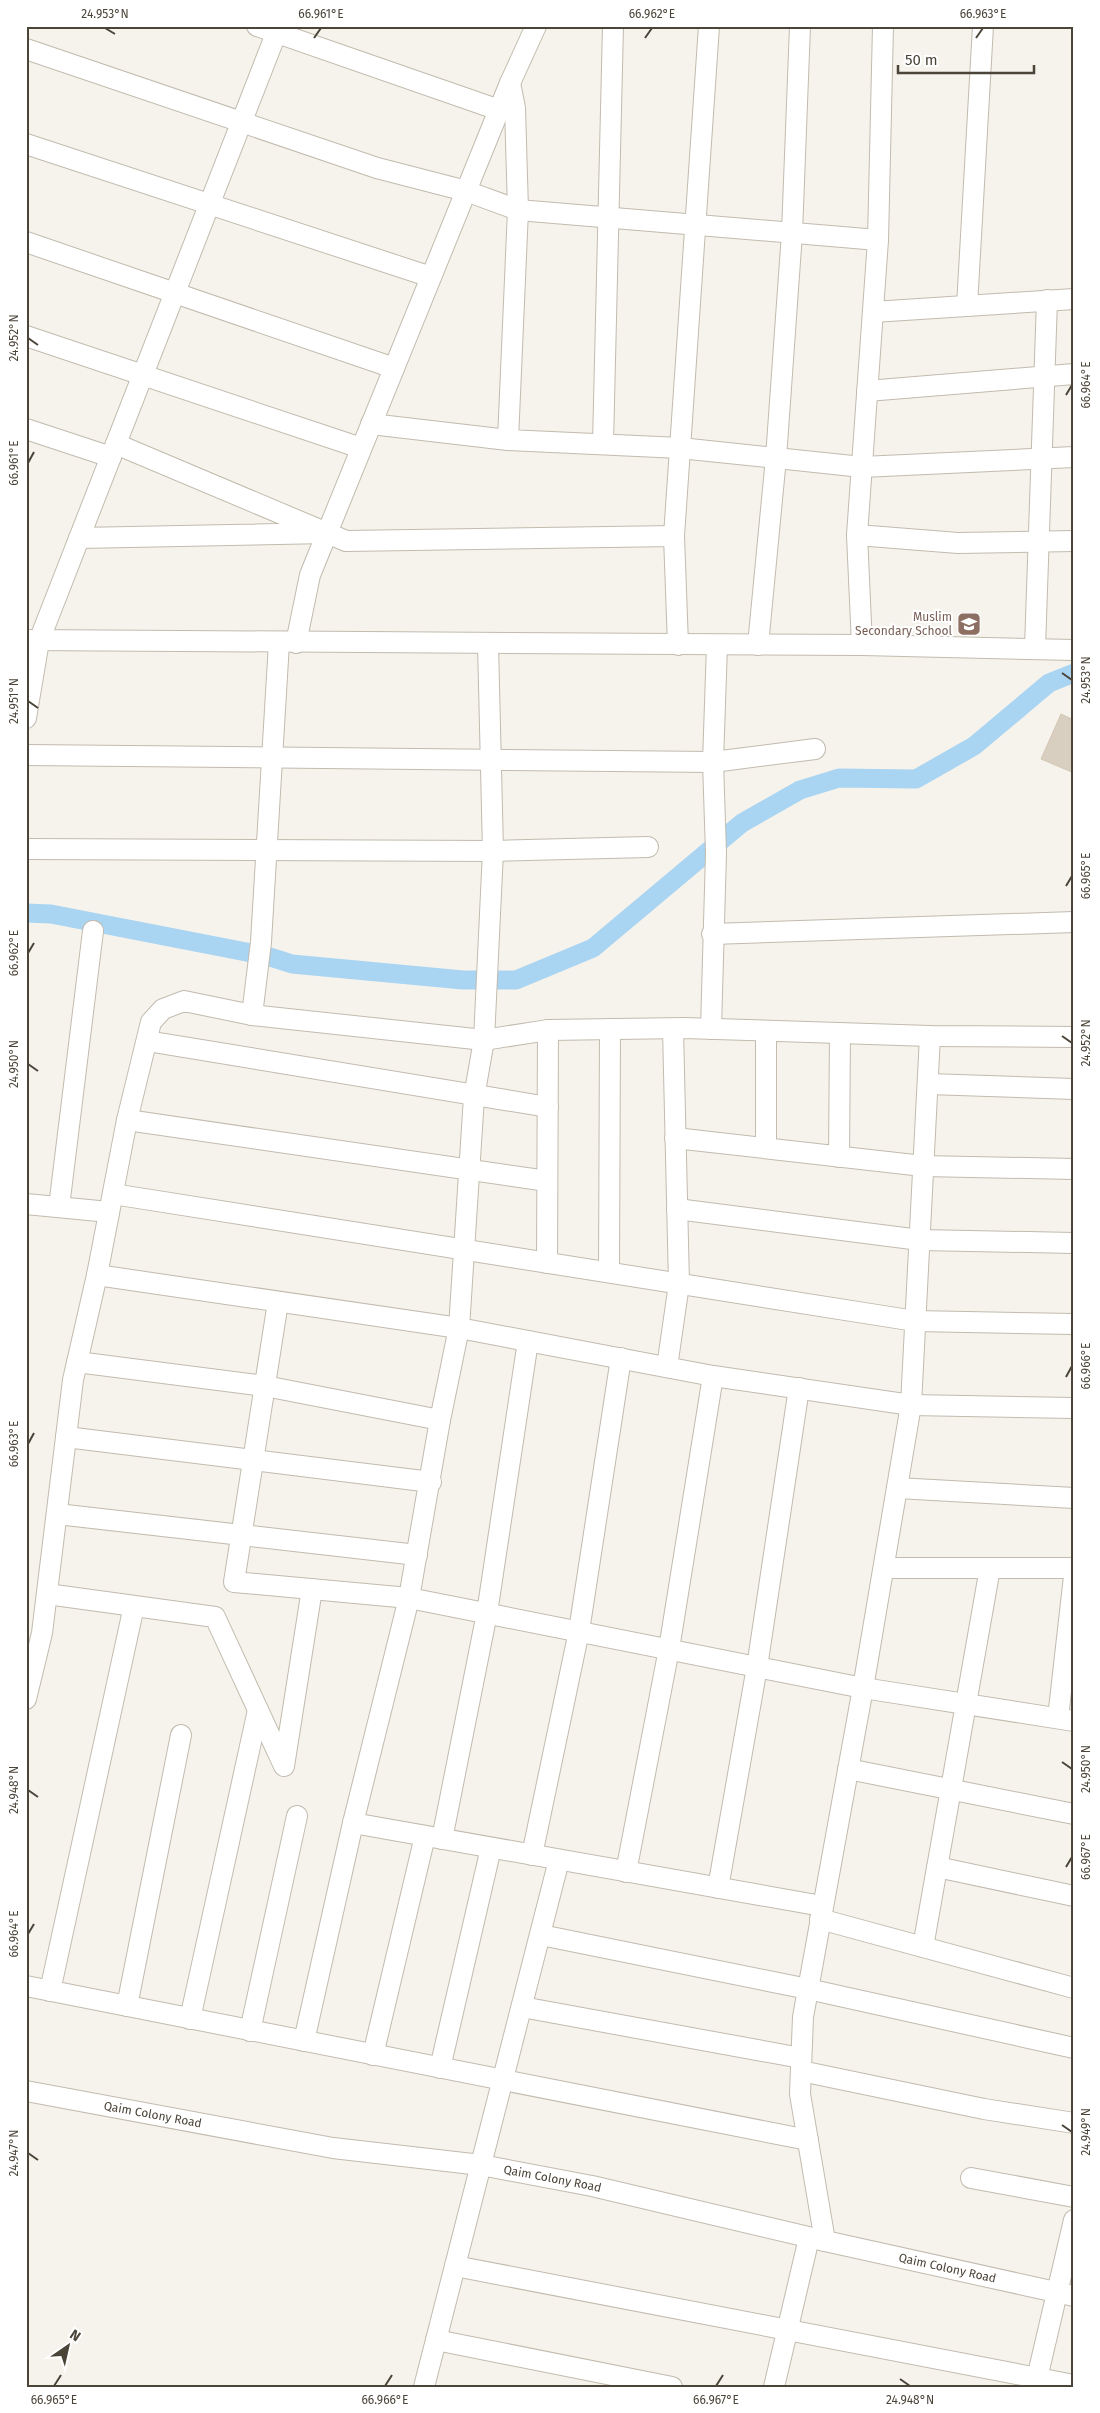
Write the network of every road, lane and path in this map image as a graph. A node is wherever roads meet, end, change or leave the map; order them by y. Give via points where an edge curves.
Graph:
1 (257, 26) edge
2 (613, 26) edge
3 (709, 26) edge
4 (800, 26) edge
5 (883, 26) edge
6 (982, 26) edge
7 (530, 28) edge
8 (278, 30) edge
9 (26, 49) edge
10 (510, 83) junction
11 (500, 110) junction
12 (242, 122) junction
13 (26, 144) edge
14 (466, 191) junction
15 (210, 204) junction
16 (518, 210) junction
17 (608, 217) junction
18 (696, 225) junction
19 (792, 233) junction
20 (878, 240) junction
21 (26, 242) edge
22 (431, 277) junction
23 (175, 293) junction
24 (1074, 298) edge
25 (1046, 300) junction
26 (967, 306) junction
27 (873, 312) junction
28 (26, 336) edge
29 (394, 368) junction
30 (1074, 374) edge
31 (143, 375) junction
32 (1044, 376) junction
33 (867, 391) junction
34 (371, 424) junction
35 (26, 429) edge
36 (508, 440) junction
37 (603, 444) junction
38 (361, 448) junction
39 (680, 448) junction
40 (114, 450) junction
41 (1074, 457) edge
42 (776, 458) junction
43 (1042, 458) junction
44 (862, 467) junction
45 (327, 533) junction
46 (857, 535) junction
47 (674, 536) junction
48 (79, 538) junction
49 (1039, 541) junction
50 (1074, 542) edge
51 (33, 640) edge
52 (287, 643) junction
53 (488, 644) junction
54 (678, 645) junction
55 (717, 645) junction
56 (758, 645) junction
57 (862, 645) junction
58 (1035, 648) junction
59 (1074, 650) edge
60 (26, 718) edge
61 (815, 749) dead end
62 (26, 755) edge
63 (270, 758) junction
64 (491, 760) junction
65 (714, 762) junction
66 (648, 847) dead end
67 (26, 849) edge
68 (265, 851) junction
69 (493, 851) junction
70 (1074, 922) edge
71 (93, 931) dead end
72 (712, 934) junction
73 (252, 1015) junction
74 (610, 1029) junction
75 (673, 1029) junction
76 (711, 1029) junction
77 (548, 1030) junction
78 (766, 1031) junction
79 (840, 1033) junction
80 (930, 1036) junction
81 (1074, 1036) edge
82 (484, 1040) junction
83 (147, 1041) junction
84 (928, 1084) junction
85 (1074, 1089) edge
86 (474, 1097) junction
87 (548, 1107) junction
88 (127, 1120) junction
89 (676, 1138) junction
90 (766, 1148) junction
91 (839, 1157) junction
92 (924, 1166) junction
93 (469, 1169) junction
94 (1074, 1169) edge
95 (547, 1181) junction
96 (111, 1203) junction
97 (26, 1204) edge
98 (60, 1207) junction
99 (678, 1209) junction
100 (920, 1240) junction
101 (1074, 1243) edge
102 (464, 1249) junction
103 (547, 1263) junction
104 (609, 1272) junction
105 (97, 1275) junction
106 (679, 1284) junction
107 (278, 1302) junction
108 (916, 1321) junction
109 (1074, 1324) edge
110 (459, 1328) junction
111 (528, 1341) junction
112 (621, 1358) junction
113 (77, 1362) junction
114 (667, 1367) junction
115 (713, 1376) junction
116 (265, 1386) junction
117 (799, 1388) junction
118 (911, 1405) junction
119 (1074, 1408) edge
120 (440, 1420) junction
121 (66, 1437) junction
122 (253, 1460) junction
123 (430, 1482) junction
124 (897, 1488) junction
125 (1074, 1498) edge
126 (57, 1514) junction
127 (242, 1534) junction
128 (417, 1554) junction
129 (884, 1568) junction
130 (990, 1568) junction
131 (1074, 1568) edge
132 (1074, 1576) edge
133 (312, 1589) junction
134 (47, 1594) junction
135 (409, 1598) junction
136 (134, 1606) junction
137 (488, 1613) junction
138 (579, 1631) junction
139 (1070, 1647) edge
140 (669, 1649) junction
141 (757, 1666) junction
142 (863, 1688) junction
143 (26, 1699) edge
144 (966, 1704) junction
145 (258, 1710) junction
146 (1066, 1720) edge
147 (181, 1735) dead end
148 (848, 1769) junction
149 (951, 1790) junction
150 (1074, 1814) edge
151 (297, 1816) dead end
152 (354, 1823) junction
153 (433, 1838) junction
154 (491, 1848) junction
155 (532, 1855) junction
156 (559, 1860) junction
157 (937, 1867) junction
158 (626, 1872) junction
159 (718, 1888) junction
160 (1074, 1896) edge
161 (821, 1913) junction
162 (541, 1936) junction
163 (923, 1947) junction
164 (26, 1986) edge
165 (1074, 1988) edge
166 (808, 1989) junction
167 (50, 1991) junction
168 (127, 2006) junction
169 (522, 2007) junction
170 (190, 2019) junction
171 (250, 2031) junction
172 (304, 2041) junction
173 (1074, 2048) edge
174 (373, 2055) junction
175 (801, 2065) junction
176 (440, 2068) junction
177 (503, 2080) junction
178 (26, 2090) edge
179 (1074, 2122) edge
180 (808, 2140) junction
181 (481, 2165) junction
182 (971, 2178) dead end
183 (1074, 2197) edge
184 (1074, 2220) edge
185 (817, 2240) junction
186 (455, 2266) junction
187 (1066, 2294) edge
188 (787, 2330) junction
189 (436, 2340) junction
190 (1036, 2382) edge
191 (1074, 2385) edge
192 (424, 2387) edge
193 (672, 2387) edge
194 (774, 2387) edge

1 - 8 street
2 - 17 street
3 - 18 street
4 - 19 street
5 - 20 street
6 - 26 street
7 - 10 street
8 - 11 street
8 - 12 street
9 - 12 street
10 - 11 street
10 - 16 street via 515,108
11 - 14 street
12 - 14 street via 377,168
12 - 15 street
13 - 15 street
14 - 16 street
14 - 22 street
15 - 22 street
15 - 23 street
16 - 17 street
16 - 36 street
17 - 18 street
17 - 37 street
18 - 19 street
18 - 39 street
19 - 20 street
19 - 42 street
20 - 27 street
21 - 23 street
22 - 29 street
23 - 29 street
23 - 31 street
24 - 25 street
25 - 26 street
25 - 32 street
26 - 27 street
27 - 33 street
28 - 31 street
29 - 34 street
30 - 32 street
31 - 38 street
31 - 40 street
32 - 33 street
32 - 43 street
33 - 44 street
34 - 36 street
34 - 38 street
35 - 40 street
36 - 37 street
37 - 39 street
38 - 45 street
39 - 42 street
39 - 47 street
40 - 45 street
40 - 48 street
41 - 43 street
42 - 44 street
42 - 56 street
43 - 44 street
43 - 49 street
44 - 46 street
45 - 47 street via 346,540
45 - 48 street
45 - 52 street
46 - 49 street via 958,543
46 - 57 street
47 - 54 street
48 - 51 street
49 - 50 street
49 - 58 street
51 - 52 street
51 - 60 street
52 - 53 street
52 - 63 street
53 - 54 street
53 - 64 street
54 - 55 street
55 - 56 street
55 - 65 street
56 - 57 street
57 - 58 street
58 - 59 street
61 - 65 street
62 - 63 street
63 - 64 street
63 - 68 street
64 - 65 street
64 - 69 street
65 - 72 street via 716,853
66 - 69 street
67 - 68 street
68 - 69 street
68 - 73 street via 260,950
69 - 82 street
70 - 72 street
71 - 98 street
72 - 76 street
73 - 82 street
73 - 83 street via 184,1002 163,1009 152,1022
74 - 75 street
74 - 77 street
74 - 104 street
75 - 76 street
75 - 89 street
76 - 78 street
77 - 82 street
77 - 87 street
78 - 79 street
78 - 90 street
79 - 80 street
79 - 91 street
80 - 81 street
80 - 84 street
82 - 86 street
83 - 86 street
83 - 88 street
84 - 85 street
84 - 92 street
86 - 87 street
86 - 93 street
87 - 95 street
88 - 93 street
88 - 96 street
89 - 90 street
89 - 99 street
90 - 91 street
91 - 92 street
92 - 94 street
92 - 100 street
93 - 95 street
93 - 102 street
95 - 103 street
96 - 98 street
96 - 102 street
96 - 105 street
97 - 98 street
99 - 100 street
99 - 106 street
100 - 101 street
100 - 108 street
102 - 103 street
102 - 110 street
103 - 104 street
104 - 106 street
105 - 107 street
105 - 113 street
106 - 108 street
106 - 114 street
107 - 110 street
107 - 116 street
108 - 109 street
108 - 118 street
110 - 111 street
110 - 120 street
111 - 112 street
111 - 137 street
112 - 114 street
112 - 138 street
113 - 116 street
113 - 121 street
114 - 115 street
115 - 117 street
115 - 140 street
116 - 120 street
116 - 122 street
117 - 118 street
117 - 141 street
118 - 119 street
118 - 124 street
120 - 123 street
121 - 122 street
121 - 126 street
122 - 123 street
122 - 127 street
123 - 128 street
124 - 125 street
124 - 129 street
126 - 127 street
126 - 134 street
127 - 128 street
127 - 133 street via 234,1582
128 - 135 street
129 - 130 street
129 - 142 street
130 - 131 street
130 - 144 street
132 - 139 street
133 - 135 street
133 - 145 street via 284,1766
134 - 136 street
134 - 143 street via 42,1633
135 - 137 street
135 - 152 street
136 - 145 street via 215,1617
136 - 167 street
137 - 138 street
137 - 153 street
138 - 140 street
138 - 155 street
139 - 146 street
140 - 141 street
140 - 158 street
141 - 142 street
141 - 159 street
142 - 144 street
142 - 148 street
144 - 146 street
144 - 149 street
145 - 170 street
147 - 168 street
148 - 149 street
148 - 161 street
149 - 150 street
149 - 157 street
151 - 171 street
152 - 153 street
152 - 172 street
153 - 154 street
153 - 174 street
154 - 155 street
154 - 176 street
155 - 156 street
156 - 158 street
156 - 162 street
157 - 160 street
157 - 163 street
158 - 159 street
159 - 161 street
161 - 163 street
161 - 166 street
162 - 166 street
162 - 169 street
163 - 165 street
164 - 167 street
166 - 173 street
166 - 175 street
167 - 168 street
168 - 170 street
169 - 175 street
169 - 177 street
170 - 171 street
171 - 172 street
172 - 174 street
174 - 176 street
175 - 179 street via 984,2109
175 - 180 street via 800,2094
176 - 177 street
177 - 180 street
177 - 181 street
178 - 181 street, Qaim Colony Road via 333,2148
180 - 185 street
181 - 185 street, Qaim Colony Road via 592,2186
181 - 186 street
182 - 183 street
184 - 187 street
185 - 187 street, Qaim Colony Road
185 - 188 street
186 - 188 street
186 - 189 street
187 - 190 street
188 - 190 street
188 - 194 street
189 - 192 street
189 - 193 street
190 - 191 street

